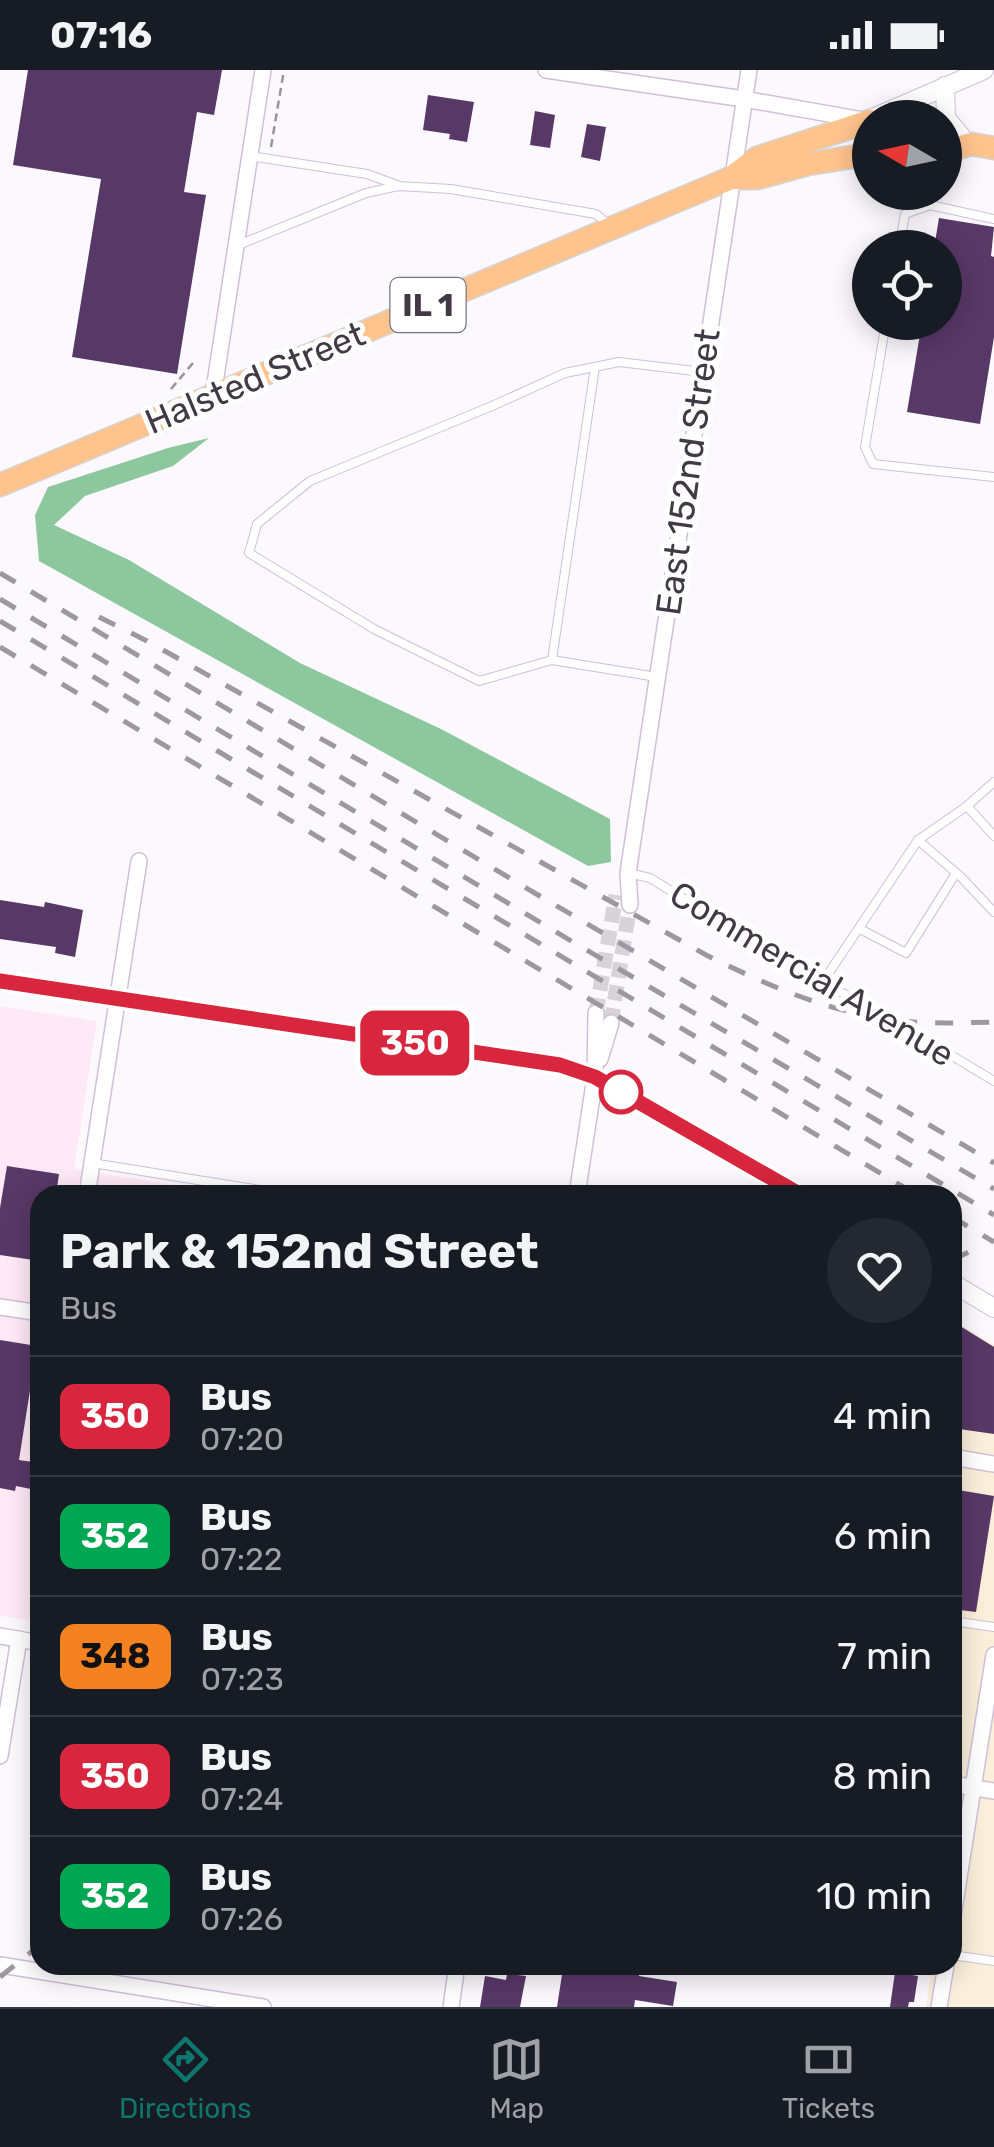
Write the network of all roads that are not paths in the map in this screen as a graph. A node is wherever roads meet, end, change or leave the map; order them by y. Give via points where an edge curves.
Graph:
1 (263, 70) edge
2 (546, 70) edge
3 (749, 70) edge
4 (984, 70) edge
5 (942, 78) edge
6 (744, 99) junction
7 (904, 100) edge
8 (852, 117) edge
9 (852, 126) edge
10 (963, 143) edge
11 (250, 156) junction
12 (852, 157) edge
13 (731, 178) junction
14 (398, 186) junction
15 (994, 219) edge
16 (611, 228) junction
17 (902, 230) edge
18 (236, 246) junction
19 (883, 340) edge
20 (594, 367) junction
21 (702, 372) junction
22 (212, 396) junction
23 (994, 477) edge
24 (0, 485) edge
25 (552, 660) junction
26 (657, 678) junction
27 (994, 782) edge
28 (967, 806) junction
29 (994, 836) edge
30 (918, 840) junction
31 (139, 860) dead end
32 (956, 873) junction
33 (628, 874) junction
34 (616, 895) tunnel mouth
35 (630, 905) tunnel mouth
36 (994, 912) edge
37 (860, 928) junction
38 (0, 980) edge
39 (822, 984) junction
40 (118, 998) junction
41 (596, 1013) tunnel mouth
42 (611, 1024) tunnel mouth
43 (595, 1077) junction
44 (994, 1081) edge
45 (92, 1163) junction
46 (89, 1185) edge
47 (229, 1185) edge
48 (579, 1185) edge
49 (783, 1185) edge
50 (962, 1290) edge
51 (0, 1307) edge
52 (994, 1308) edge
53 (30, 1312) edge
54 (962, 1459) edge
55 (994, 1464) edge
56 (962, 1622) edge
57 (994, 1627) edge
58 (0, 1636) edge
59 (18, 1639) junction
60 (30, 1641) edge
61 (994, 1658) edge
62 (0, 1756) edge
63 (962, 1786) edge
64 (973, 1788) junction
65 (994, 1791) edge
66 (962, 1858) edge
67 (962, 1956) edge
68 (994, 1961) edge
69 (0, 1966) edge
70 (30, 1971) edge
71 (58, 1975) edge
72 (456, 1975) edge
73 (944, 1975) edge
74 (262, 2007) edge
75 (451, 2007) edge
76 (939, 2007) edge

1 - 11 street
2 - 6 street
3 - 6 street, East 152nd Street
4 - 5 street
5 - 7 street
5 - 10 street via 946,118
6 - 8 street
6 - 13 street, East 152nd Street
9 - 13 main road, Halsted Street / IL 1 via 757,158
11 - 14 lane via 367,174
11 - 18 street
12 - 13 main road, Halsted Street / IL 1
13 - 16 main road, Halsted Street / IL 1
13 - 21 street, East 152nd Street
14 - 16 lane via 596,214
14 - 18 lane
15 - 17 lane via 930,205 905,214
16 - 22 main road, Halsted Street / IL 1
18 - 22 street
19 - 23 lane via 865,447 873,464
20 - 21 lane via 619,362
20 - 25 lane
20 - 25 lane via 565,372 310,481 257,524 250,552 374,629 479,681
21 - 26 street, East 152nd Street
22 - 24 main road, Halsted Street / IL 1
25 - 26 lane
26 - 33 street, East 152nd Street
27 - 28 lane
28 - 29 lane
28 - 30 lane
30 - 32 lane
30 - 37 lane
31 - 40 street
32 - 36 lane
32 - 37 lane via 906,954
33 - 34 street, East 152nd Street
33 - 35 street, East 152nd Street
33 - 39 lane, Commercial Avenue via 650,878
37 - 39 lane
38 - 40 street
39 - 44 lane, Commercial Avenue
40 - 43 street via 560,1065
40 - 45 street
41 - 43 street
42 - 43 street
43 - 48 street
43 - 49 street
45 - 46 street
45 - 47 lane
50 - 52 street
51 - 53 street
54 - 55 street
56 - 57 lane
58 - 59 street
59 - 60 street
59 - 62 street
61 - 64 street
63 - 64 street
64 - 65 street
64 - 66 street
67 - 68 lane
69 - 70 street
71 - 74 street
72 - 75 street
73 - 76 street

